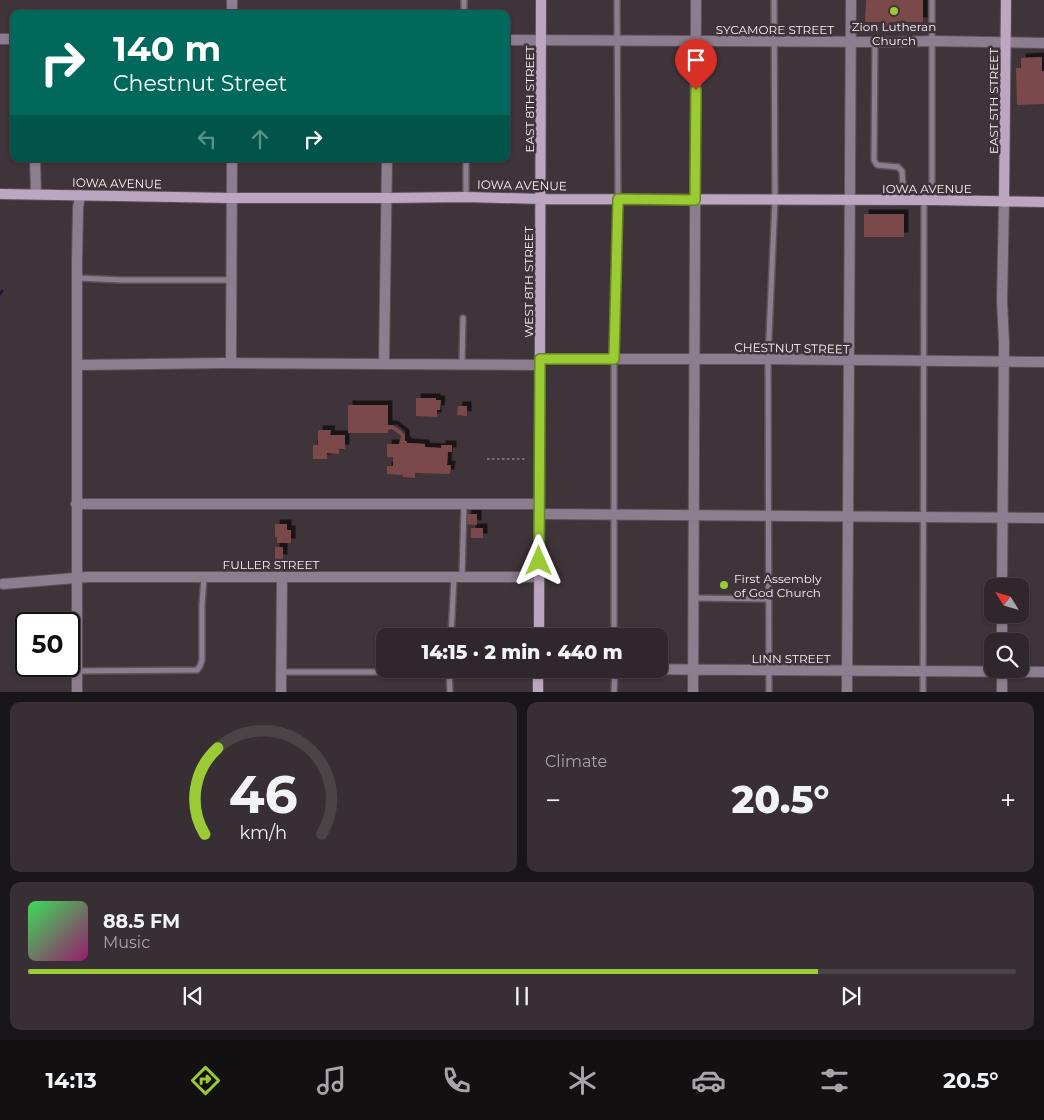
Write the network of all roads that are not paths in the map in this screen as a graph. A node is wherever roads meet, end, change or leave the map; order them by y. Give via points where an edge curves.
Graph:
1 (541, 0) edge
2 (617, 0) edge
3 (696, 0) edge
4 (774, 0) edge
5 (851, 0) edge
6 (932, 0) edge
7 (1006, 0) edge
8 (510, 40) edge
9 (542, 40) junction
10 (696, 40) junction
11 (617, 41) junction
12 (775, 41) junction
13 (932, 41) junction
14 (851, 42) junction
15 (876, 42) junction
16 (1005, 42) junction
17 (1044, 43) edge
18 (35, 162) edge
19 (232, 162) edge
20 (387, 162) edge
21 (466, 162) edge
22 (0, 194) edge
23 (36, 194) junction
24 (80, 195) junction
25 (466, 197) junction
26 (232, 198) junction
27 (387, 198) junction
28 (541, 199) junction
29 (618, 199) junction
30 (695, 200) junction
31 (776, 200) junction
32 (904, 200) junction
33 (928, 200) junction
34 (850, 201) junction
35 (1004, 202) junction
36 (1044, 202) edge
37 (78, 278) junction
38 (232, 280) junction
39 (463, 318) dead end
40 (614, 359) junction
41 (768, 359) junction
42 (695, 360) junction
43 (848, 361) junction
44 (924, 361) junction
45 (1003, 361) junction
46 (540, 362) junction
47 (1044, 362) edge
48 (232, 363) junction
49 (384, 363) junction
50 (78, 365) junction
51 (462, 365) junction
52 (76, 504) junction
53 (464, 504) junction
54 (540, 509) junction
55 (613, 515) junction
56 (694, 515) junction
57 (769, 516) junction
58 (848, 516) junction
59 (923, 516) junction
60 (1002, 517) junction
61 (1044, 518) edge
62 (204, 577) junction
63 (539, 577) junction
64 (77, 578) junction
65 (282, 578) junction
66 (458, 578) junction
67 (1002, 578) edge
68 (3, 584) dead end
69 (693, 598) junction
70 (769, 599) junction
71 (77, 612) edge
72 (452, 628) edge
73 (539, 628) edge
74 (614, 628) edge
75 (668, 670) edge
76 (693, 670) junction
77 (984, 670) edge
78 (80, 671) edge
79 (769, 671) junction
80 (848, 671) junction
81 (923, 671) junction
82 (1029, 671) edge
83 (281, 672) junction
84 (376, 672) edge
85 (1044, 672) edge
86 (77, 677) edge
87 (449, 678) edge
88 (538, 678) edge
89 (615, 678) edge
90 (1002, 678) edge
91 (77, 692) edge
92 (281, 692) edge
93 (450, 692) edge
94 (538, 692) edge
95 (614, 692) edge
96 (693, 692) edge
97 (769, 692) edge
98 (847, 692) edge
99 (923, 692) edge
100 (1002, 692) edge

1 - 9 street, EAST 8TH STREET
2 - 11 lane
3 - 10 street
4 - 12 lane
5 - 14 street
6 - 13 lane
7 - 16 street, EAST 5TH STREET
8 - 9 street, SYCAMORE STREET
9 - 11 street, SYCAMORE STREET
9 - 28 street, EAST 8TH STREET
10 - 11 street, SYCAMORE STREET
10 - 12 street, SYCAMORE STREET
10 - 30 street
11 - 29 lane
12 - 14 street, SYCAMORE STREET
12 - 31 lane
13 - 15 street, SYCAMORE STREET
13 - 16 street, SYCAMORE STREET
13 - 33 lane
14 - 15 street, SYCAMORE STREET
14 - 34 street
15 - 32 lane via 874,160 877,165 898,167 902,171
16 - 17 street, SYCAMORE STREET
16 - 35 street, EAST 5TH STREET
18 - 23 street
19 - 26 street
20 - 27 street
21 - 25 lane
22 - 23 street, IOWA AVENUE
23 - 24 street, IOWA AVENUE
24 - 26 street, IOWA AVENUE
24 - 37 street
25 - 27 street, IOWA AVENUE
25 - 28 street, IOWA AVENUE
26 - 27 street, IOWA AVENUE
26 - 38 street
27 - 49 street
28 - 29 street, IOWA AVENUE
28 - 46 street, WEST 8TH STREET
29 - 30 street, IOWA AVENUE
29 - 40 lane
30 - 31 street, IOWA AVENUE
30 - 42 street
31 - 34 street, IOWA AVENUE
31 - 41 lane
32 - 33 street, IOWA AVENUE
32 - 34 street, IOWA AVENUE
33 - 35 street, IOWA AVENUE
33 - 44 lane
34 - 43 street
35 - 36 street, IOWA AVENUE
35 - 45 street
37 - 38 lane
37 - 50 street
38 - 48 street
39 - 51 lane
40 - 42 street, CHESTNUT STREET
40 - 46 street, CHESTNUT STREET
40 - 55 lane
41 - 42 street, CHESTNUT STREET
41 - 43 street, CHESTNUT STREET
41 - 57 lane
42 - 56 street
43 - 44 street, CHESTNUT STREET
43 - 58 street
44 - 45 street, CHESTNUT STREET
44 - 59 lane
45 - 47 street, CHESTNUT STREET
45 - 60 street
46 - 51 street, CHESTNUT STREET
46 - 54 street, WEST 8TH STREET
48 - 49 street, CHESTNUT STREET
48 - 50 street, CHESTNUT STREET
49 - 51 street, CHESTNUT STREET
50 - 52 street
52 - 53 street
52 - 64 street
53 - 54 street
53 - 66 lane
54 - 55 street
54 - 63 street, WEST 8TH STREET
55 - 56 street
55 - 74 lane
56 - 57 street
56 - 69 street
57 - 58 street
57 - 70 lane
58 - 59 street
58 - 80 street
59 - 60 street
59 - 81 lane
60 - 61 street
60 - 67 street
62 - 64 street, FULLER STREET
62 - 65 street, FULLER STREET
62 - 78 lane via 202,660 197,670
63 - 66 street, FULLER STREET
63 - 73 street, WEST 8TH STREET
64 - 68 street, FULLER STREET
64 - 71 street
65 - 66 street, FULLER STREET
65 - 83 street
66 - 72 lane
69 - 70 lane
69 - 76 street
70 - 79 lane
75 - 76 street, LINN STREET
76 - 79 street, LINN STREET
76 - 96 street
77 - 81 street, LINN STREET
79 - 80 street, LINN STREET
79 - 97 lane
80 - 81 street, LINN STREET
80 - 98 street
81 - 99 lane
82 - 85 street, LINN STREET
83 - 84 lane
83 - 92 street
86 - 91 street
87 - 93 lane
88 - 94 street
89 - 95 lane
90 - 100 street

